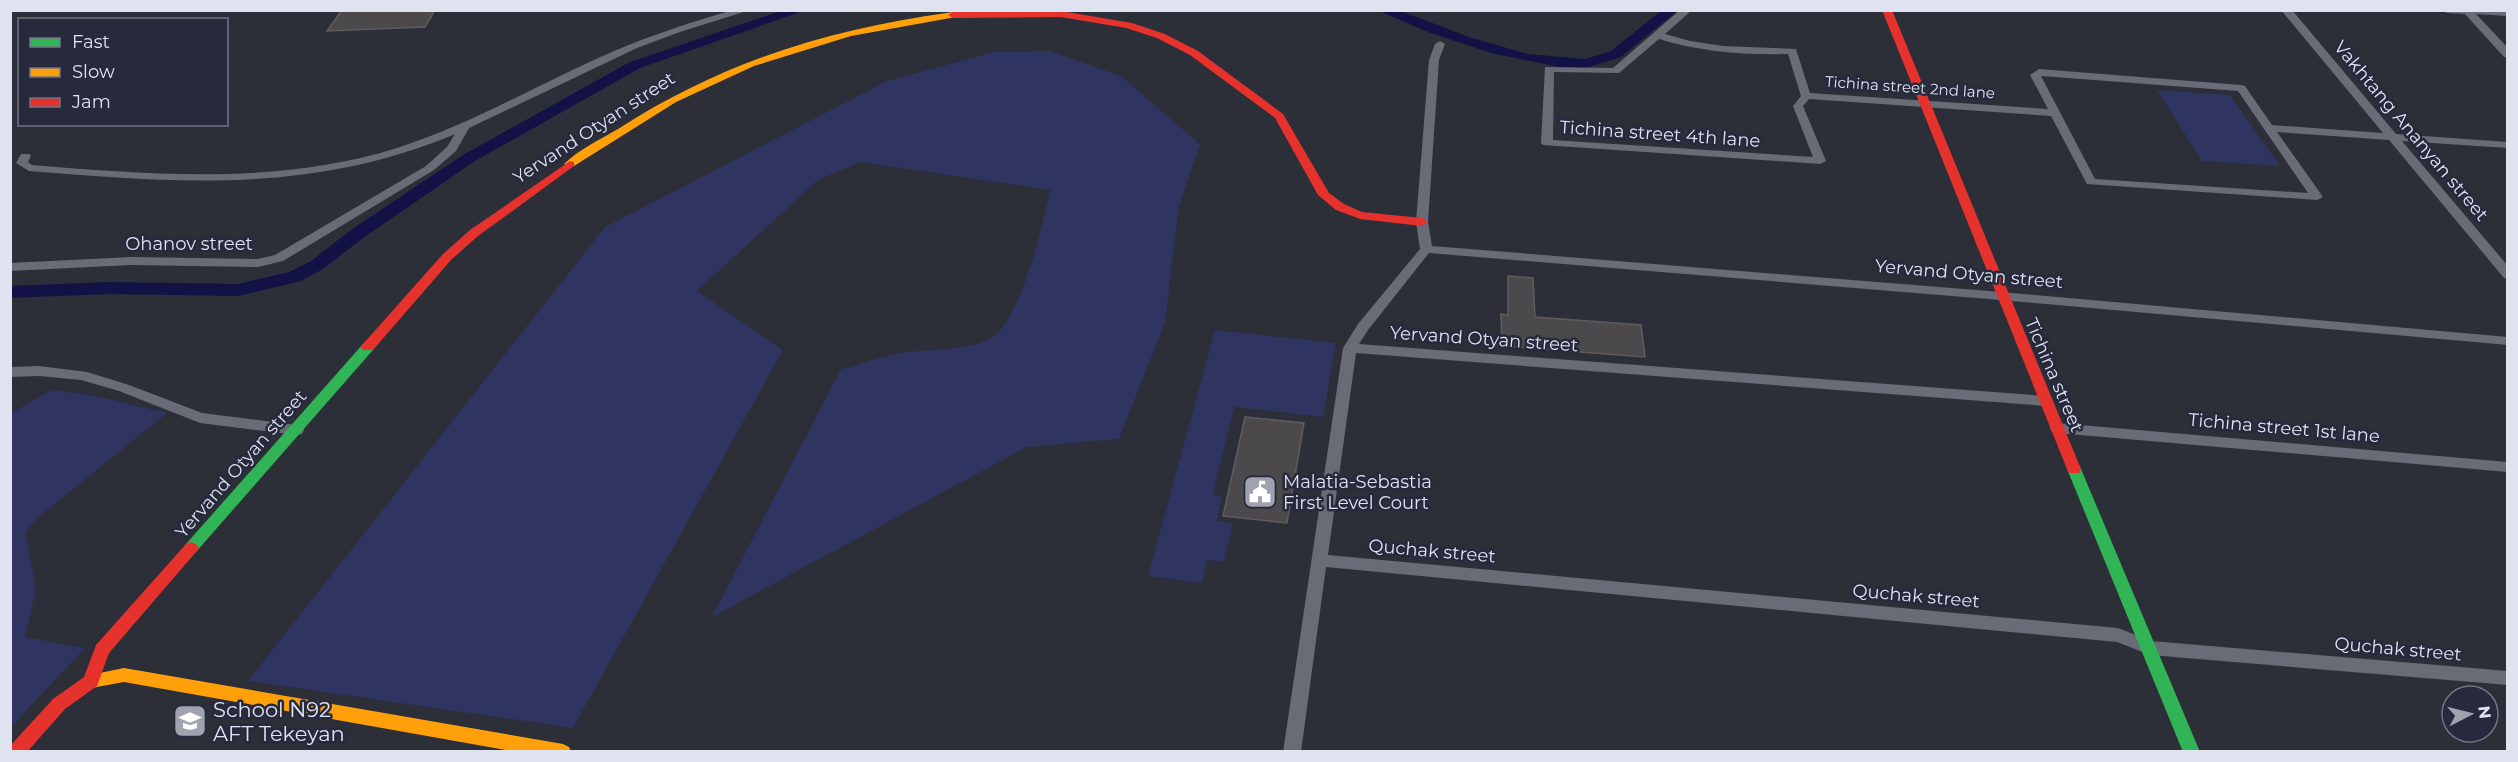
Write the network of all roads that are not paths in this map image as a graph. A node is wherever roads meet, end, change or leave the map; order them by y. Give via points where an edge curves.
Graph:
1 (745, 10) edge
2 (1687, 10) edge
3 (1887, 10) edge
4 (2286, 10) edge
5 (2447, 10) edge
6 (2467, 11) edge
7 (2508, 13) edge
8 (1657, 35) junction
9 (1440, 44) dead end
10 (2508, 55) edge
11 (1806, 96) junction
12 (1925, 102) junction
13 (2055, 113) junction
14 (465, 125) junction
15 (2269, 128) junction
16 (2395, 137) junction
17 (2508, 145) edge
18 (25, 156) dead end
19 (1422, 222) junction
20 (1426, 249) junction
21 (10, 267) edge
22 (2508, 275) edge
23 (2001, 296) junction
24 (2508, 341) edge
25 (1350, 348) junction
26 (10, 372) edge
27 (2046, 401) junction
28 (2057, 428) junction
29 (297, 430) junction
30 (2508, 467) edge
31 (1319, 560) junction
32 (2150, 648) junction
33 (2508, 678) edge
34 (91, 681) junction
35 (16, 752) edge
36 (562, 752) edge
37 (1292, 752) edge
38 (2192, 752) edge

1 - 14 street via 657,37
2 - 8 street
3 - 12 street, Tichina street
4 - 16 street, Vakhtang Ananyan street
5 - 6 street
6 - 7 street
6 - 10 street
8 - 11 street, Tichina street 2nd lane via 1683,44 1728,50 1792,51
8 - 11 street, Tichina street 4th lane via 1615,71 1549,69 1547,143 1820,161 1798,106
9 - 19 street via 1434,60
11 - 12 street, Tichina street 2nd lane
12 - 13 street, Tichina street 2nd lane
12 - 23 street, Tichina street
13 - 15 street via 2036,73 2236,86 2244,90
13 - 15 street via 2091,182 2317,197
14 - 18 street via 401,151 304,174 250,179 29,168 22,163
14 - 21 street, Ohanov street via 452,149 430,168 279,258 258,263 131,261
15 - 16 street
16 - 17 street
16 - 22 street, Vakhtang Ananyan street
19 - 20 street
19 - 29 street, Yervand Otyan street via 1360,215 1340,207 1324,195 1279,116 1194,53 1161,36 1128,25 1061,14 967,13 895,22 793,50 696,87 547,178 447,258
20 - 23 street, Yervand Otyan street
20 - 25 street, Yervand Otyan street
23 - 24 street, Yervand Otyan street
23 - 27 street, Tichina street
25 - 27 street, Yervand Otyan street
25 - 31 street, Yervand Otyan street
26 - 29 street via 82,375 200,418
27 - 28 street, Tichina street
28 - 30 street, Tichina street 1st lane
28 - 32 street, Tichina street
29 - 34 street, Yervand Otyan street via 102,650
31 - 32 street, Quchak street via 2118,635
31 - 37 street, Yervand Otyan street
32 - 33 street, Quchak street
32 - 38 street, Tichina street
34 - 35 street via 59,704
34 - 36 street via 124,675

